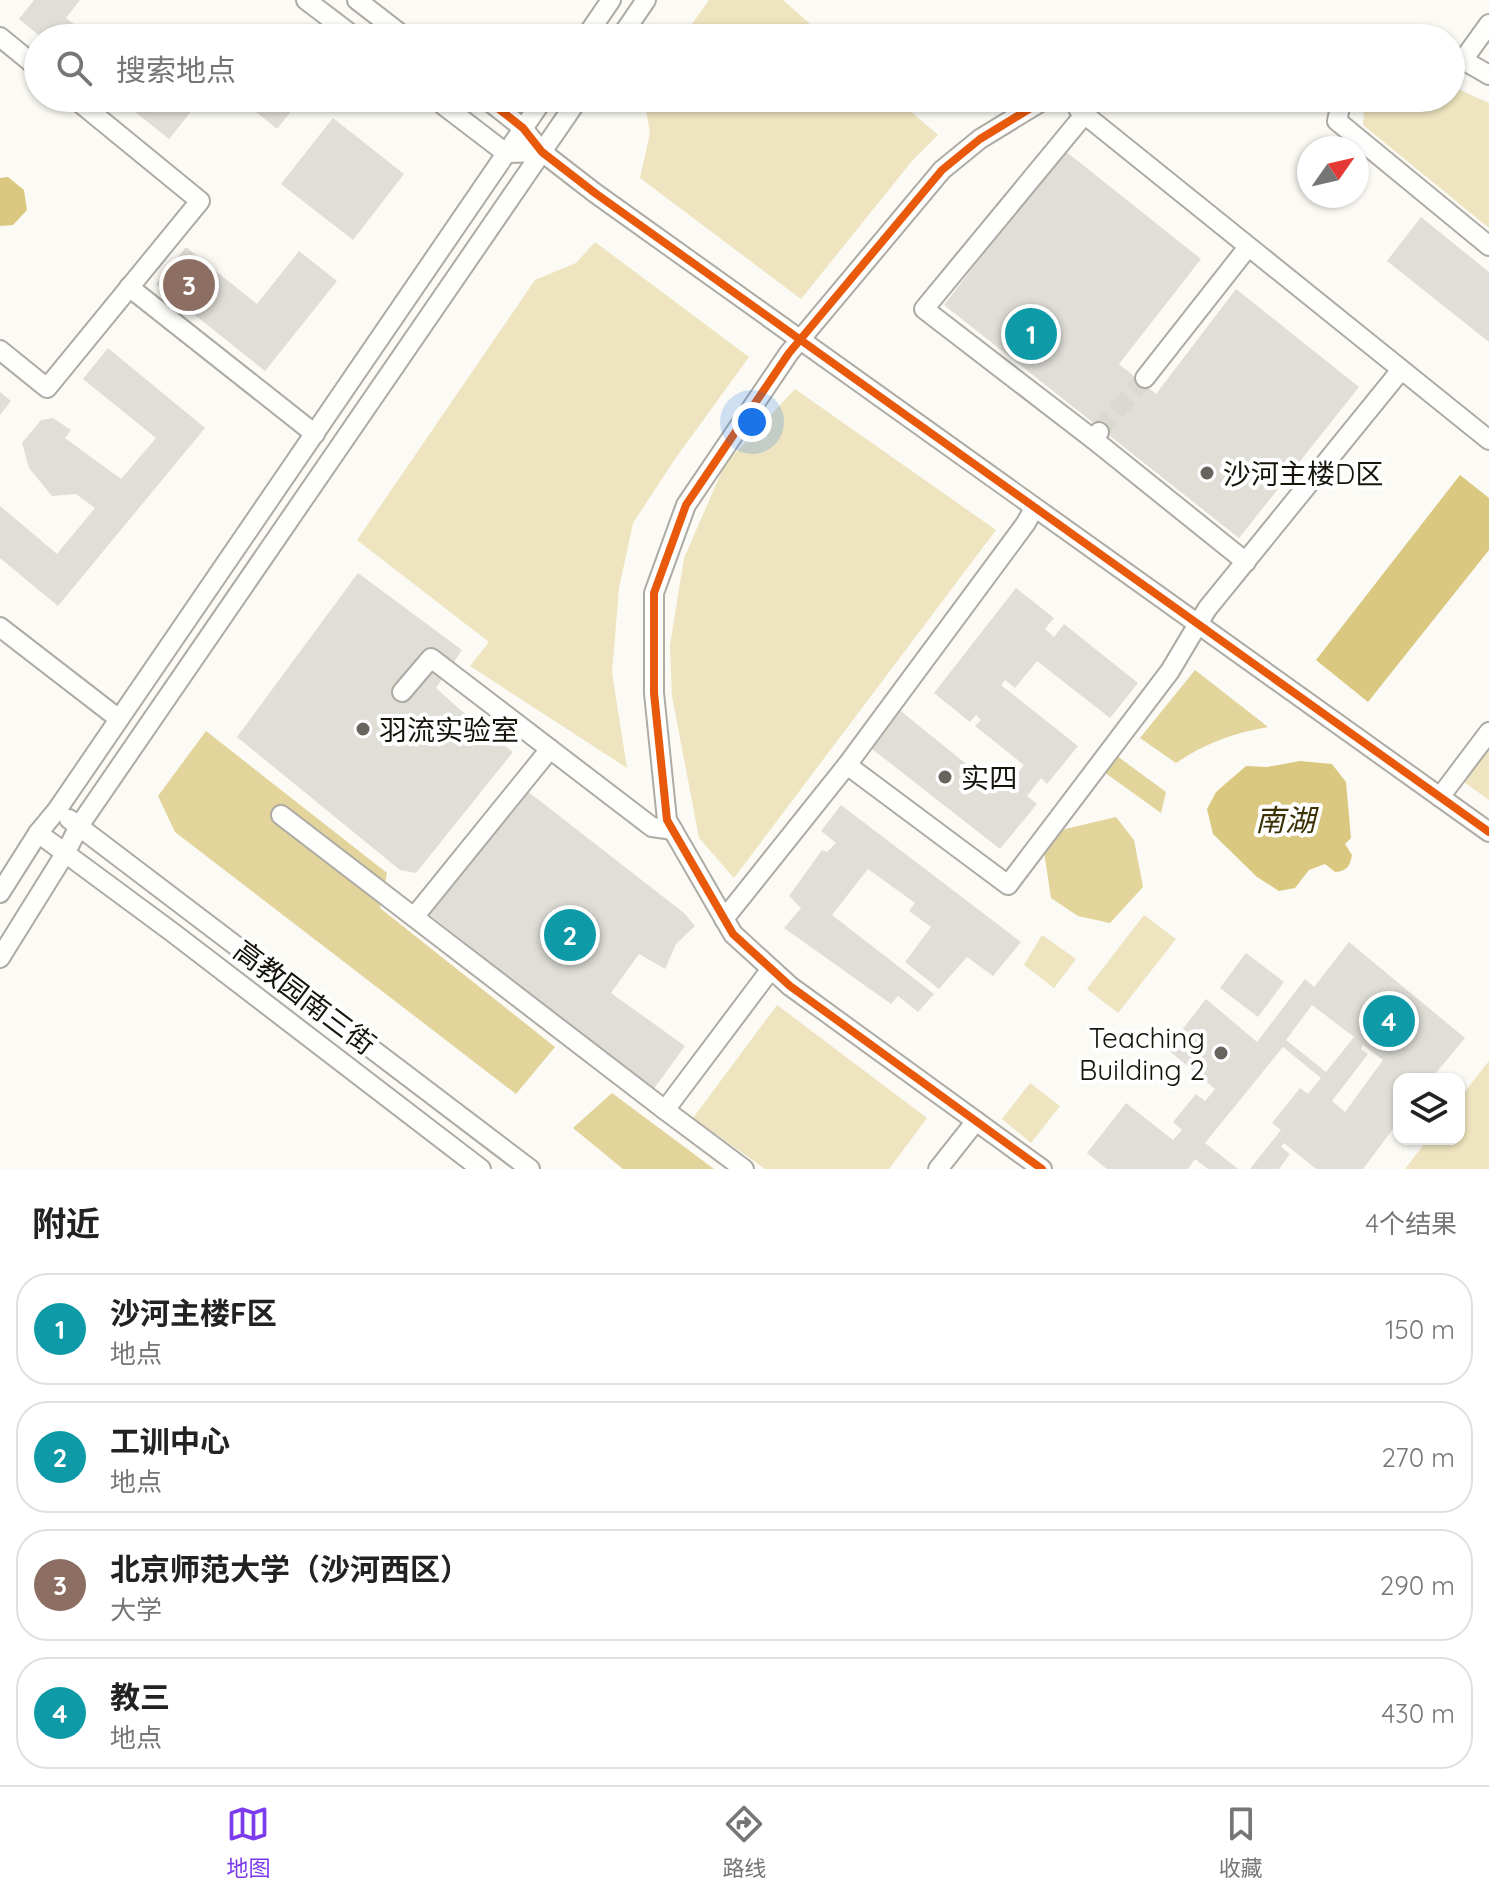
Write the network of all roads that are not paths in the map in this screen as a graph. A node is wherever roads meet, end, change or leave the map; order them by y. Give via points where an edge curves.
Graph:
1 (306, 0) edge
2 (357, 0) edge
3 (611, 0) edge
4 (646, 0) edge
5 (338, 24) edge
6 (388, 24) edge
7 (595, 24) edge
8 (630, 24) edge
9 (1489, 24) edge
10 (0, 37) edge
11 (1465, 50) edge
12 (24, 57) edge
13 (1465, 63) edge
14 (1489, 75) edge
15 (91, 112) edge
16 (452, 112) edge
17 (503, 112) edge
18 (534, 112) edge
19 (569, 112) edge
20 (1024, 112) edge
21 (1081, 112) edge
22 (1339, 112) edge
23 (1084, 115) junction
24 (523, 128) junction
25 (542, 152) junction
26 (506, 153) junction
27 (1489, 246) edge
28 (1248, 247) junction
29 (129, 287) junction
30 (800, 340) junction
31 (0, 350) edge
32 (1401, 370) junction
33 (1145, 378) tunnel mouth
34 (315, 434) junction
35 (1489, 440) edge
36 (1034, 508) junction
37 (1246, 562) junction
38 (1199, 626) junction
39 (0, 627) edge
40 (402, 692) dead end
41 (119, 719) junction
42 (1489, 732) edge
43 (550, 749) junction
44 (847, 765) junction
45 (1440, 797) junction
46 (57, 810) junction
47 (281, 815) dead end
48 (79, 826) junction
49 (673, 830) junction
50 (1489, 832) edge
51 (38, 833) junction
52 (66, 852) junction
53 (0, 893) edge
54 (414, 917) junction
55 (724, 919) junction
56 (0, 958) edge
57 (771, 969) junction
58 (665, 1110) junction
59 (976, 1121) junction
60 (1036, 1167) edge
61 (481, 1169) edge
62 (530, 1169) edge
63 (744, 1169) edge
64 (938, 1169) edge

1 - 5 street
2 - 6 street
3 - 7 street
4 - 8 street
9 - 11 street
10 - 12 street
13 - 14 street
15 - 29 street via 200,201
16 - 26 street
17 - 24 street
18 - 24 street
19 - 25 street
20 - 30 street via 942,170
21 - 23 street
22 - 27 street via 1337,121
23 - 28 street
23 - 37 street via 924,309 1096,436
24 - 25 street
24 - 26 street
25 - 26 street
25 - 30 street
25 - 48 street
26 - 34 street
28 - 32 street
28 - 33 street
29 - 31 street via 47,388
29 - 34 street
30 - 36 street
30 - 49 street via 686,505 654,593 654,693 667,820
32 - 35 street
32 - 37 street
34 - 41 street
36 - 38 street
36 - 44 street
37 - 38 street
38 - 44 street via 1008,885
38 - 45 street
39 - 41 street
40 - 43 street via 431,658
41 - 46 street
42 - 45 street
43 - 49 street via 652,827
43 - 54 street
44 - 55 street
45 - 50 street
46 - 48 street, 高教园南三街
46 - 51 street
47 - 54 street
48 - 52 street
48 - 62 street, 高教园南三街
49 - 55 street
51 - 52 street, 高教园南三街
51 - 53 street
52 - 56 street
52 - 61 street, 高教园南三街
54 - 58 street
55 - 57 street
57 - 58 street
57 - 59 street
58 - 63 street
59 - 60 street
59 - 64 street

